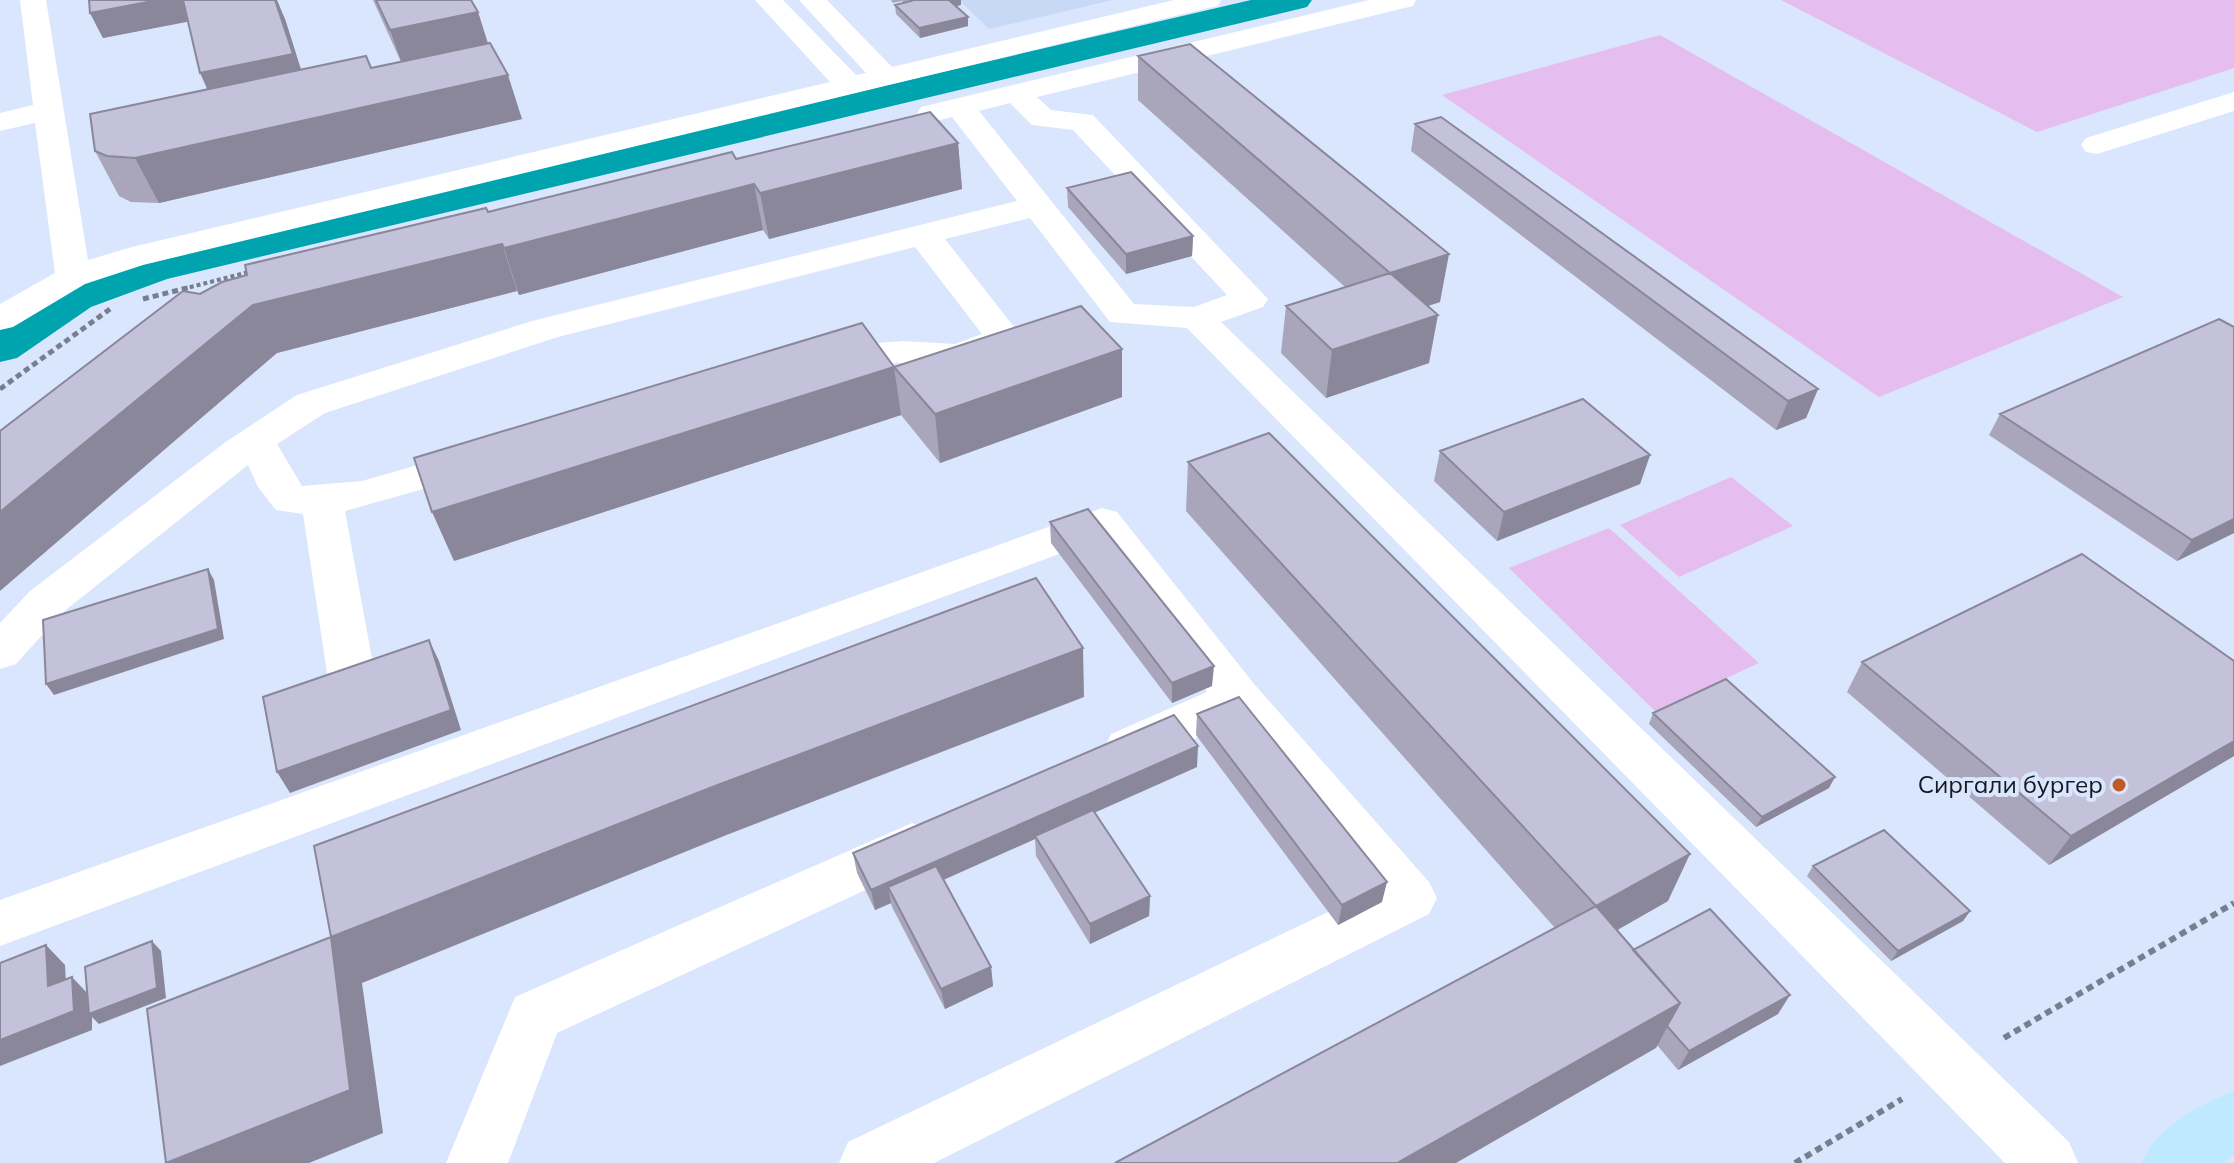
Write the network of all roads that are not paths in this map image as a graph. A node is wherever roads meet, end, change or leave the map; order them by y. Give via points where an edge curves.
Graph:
1 (768, 0) edge
2 (812, 0) edge
3 (1208, 0) edge
4 (1403, 0) edge
5 (27, 17) edge
6 (886, 77) junction
7 (850, 86) junction
8 (1016, 93) junction
9 (2234, 101) edge
10 (959, 106) junction
11 (48, 111) junction
12 (900, 121) edge
13 (0, 122) edge
14 (2097, 145) dead end
15 (1037, 206) junction
16 (923, 234) junction
17 (73, 277) junction
18 (1123, 314) junction
19 (1197, 318) junction
20 (0, 319) edge
21 (1078, 322) edge
22 (794, 365) edge
23 (241, 450) junction
24 (508, 452) edge
25 (322, 502) junction
26 (0, 652) edge
27 (353, 686) edge
28 (1238, 698) junction
29 (1080, 769) edge
30 (951, 827) edge
31 (0, 923) edge
32 (2234, 1120) edge
33 (477, 1163) edge
34 (870, 1163) edge
35 (2047, 1163) edge
36 (2172, 1163) edge

1 - 7 street
2 - 6 street
3 - 6 street
4 - 8 street
5 - 11 street
6 - 7 street
7 - 17 street via 132,257
8 - 10 street
8 - 19 street via 1043,119 1082,121 1250,299
9 - 14 street
10 - 12 street
10 - 15 street
11 - 13 street
11 - 17 street
15 - 16 street
15 - 18 street
16 - 22 street via 1019,334 960,356 825,356
16 - 23 street via 545,329 311,404
17 - 20 street
18 - 19 street
18 - 21 street
19 - 35 street
23 - 25 street via 263,453 291,500
23 - 26 street via 46,602
24 - 25 street via 357,497
25 - 27 street
28 - 29 street
28 - 31 street via 1102,522
28 - 34 street via 1410,898
30 - 33 street via 535,1015
32 - 36 main road

